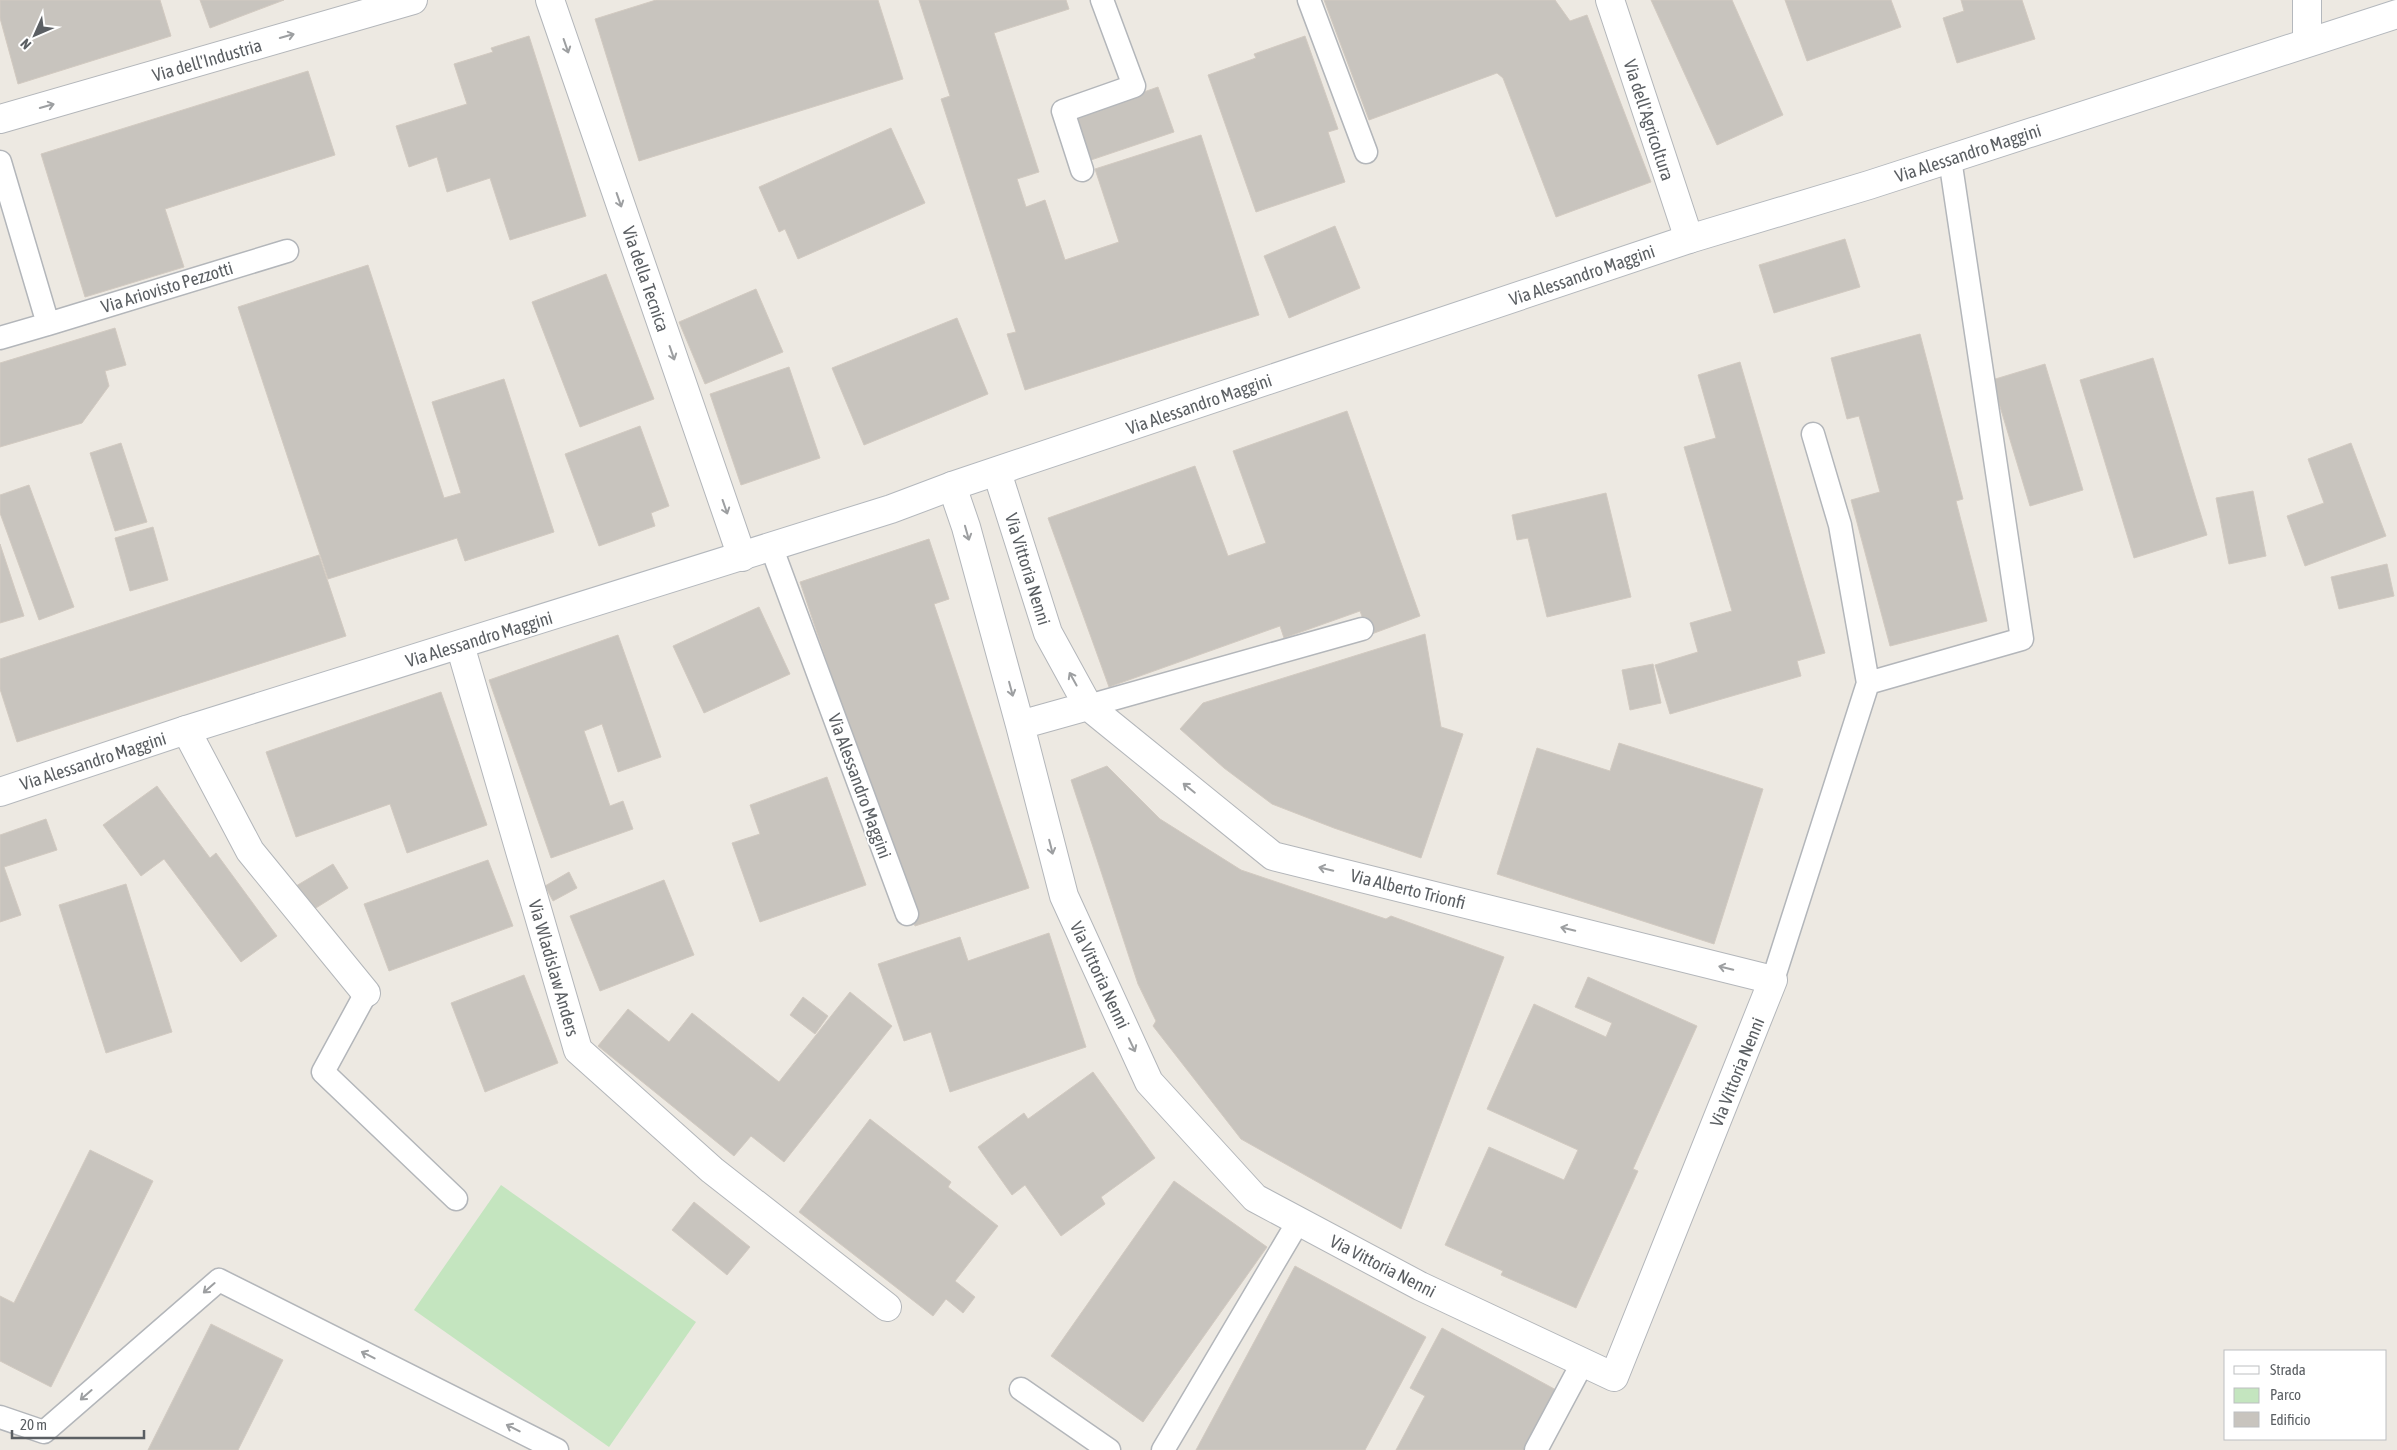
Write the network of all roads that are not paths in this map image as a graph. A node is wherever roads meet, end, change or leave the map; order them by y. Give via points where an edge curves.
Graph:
1 (413, 0) edge
2 (550, 0) edge
3 (1102, 0) edge
4 (1309, 0) edge
5 (1610, 0) edge
6 (2307, 0) edge
7 (2386, 11) edge
8 (2306, 43) junction
9 (0, 119) edge
10 (1366, 152) dead end
11 (1950, 159) junction
12 (0, 162) edge
13 (1082, 170) dead end
14 (1689, 240) junction
15 (287, 251) dead end
16 (48, 324) junction
17 (0, 338) edge
18 (1813, 434) dead end
19 (996, 472) junction
20 (952, 486) junction
21 (771, 546) junction
22 (742, 557) junction
23 (1362, 629) dead end
24 (460, 645) junction
25 (1868, 683) junction
26 (1088, 706) junction
27 (1020, 725) junction
28 (186, 730) junction
29 (0, 792) edge
30 (906, 914) dead end
31 (1773, 980) junction
32 (366, 993) joint
33 (456, 1199) dead end
34 (1298, 1222) junction
35 (887, 1307) dead end
36 (1583, 1362) junction
37 (1020, 1389) dead end
38 (0, 1416) edge
39 (556, 1450) edge
40 (1109, 1450) edge
41 (1163, 1450) edge
42 (1536, 1450) edge

9 -> 1 street, Via dell'Industria
2 -> 22 street, Via della Tecnica
3 - 13 lane via 1134,86 1063,111
4 - 10 lane
5 - 14 street, Via dell'Agricoltura
6 - 8 street
7 - 8 street, Via Alessandro Maggini
8 - 11 street, Via Alessandro Maggini
11 - 14 street, Via Alessandro Maggini
11 - 25 lane via 2022,639
12 - 16 lane
14 - 19 street, Via Alessandro Maggini
15 - 16 lane, Via Ariovisto Pezzotti
16 - 17 lane, Via Ariovisto Pezzotti
18 - 25 lane via 1840,525
19 - 20 street, Via Alessandro Maggini
26 -> 19 street, Via Vittoria Nenni via 1048,633
20 - 21 street, Via Alessandro Maggini via 891,509
20 -> 27 street, Via Vittoria Nenni via 966,526
21 - 22 street, Via Alessandro Maggini
21 - 30 lane, Via Alessandro Maggini
22 - 24 street, Via Alessandro Maggini
23 - 26 lane
24 - 28 street, Via Alessandro Maggini
24 - 35 street, Via Wladislaw Anders via 578,1050 712,1170
25 - 31 lane
26 - 27 street
31 -> 26 street, Via Alberto Trionfi via 1273,856
27 -> 34 street, Via Vittoria Nenni via 1064,896 1149,1082 1255,1198
28 - 29 street, Via Alessandro Maggini
28 - 32 street, Via Alessandro Maggini via 250,851
31 - 36 street, Via Vittoria Nenni via 1614,1377
32 - 33 lane via 323,1072
34 - 36 street, Via Vittoria Nenni via 1420,1286
34 - 41 lane
36 - 42 lane
37 - 40 lane
39 -> 38 lane via 219,1280 44,1432

